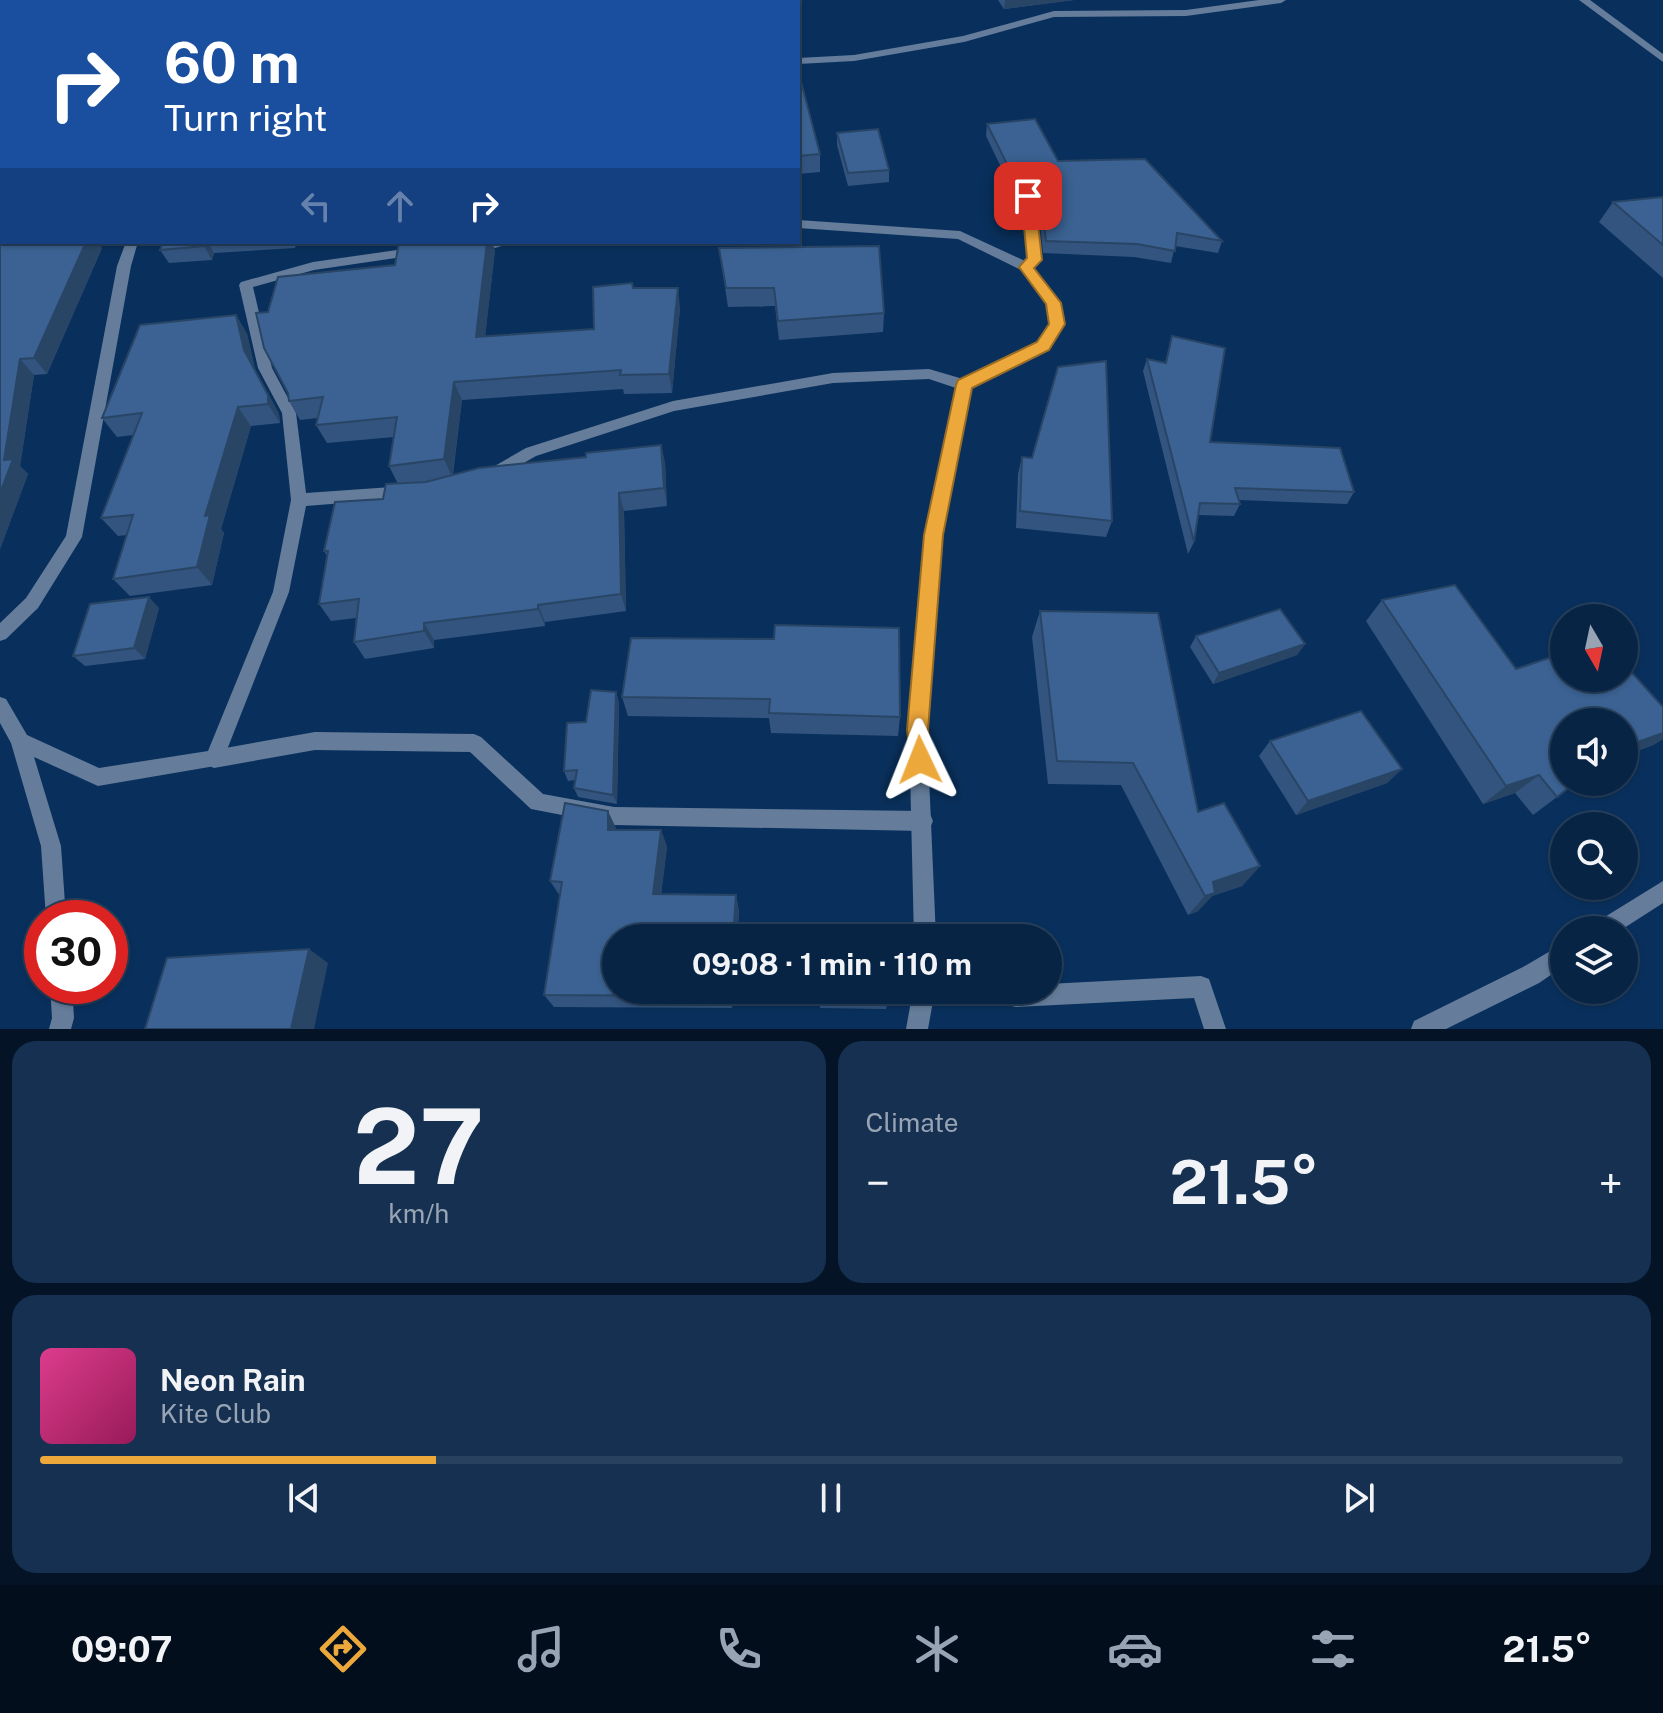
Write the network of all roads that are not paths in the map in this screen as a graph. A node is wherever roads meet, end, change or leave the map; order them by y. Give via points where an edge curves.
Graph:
1 (1281, 0) edge
2 (1584, 0) edge
3 (1663, 59) edge
4 (800, 61) edge
5 (1028, 196) dead end
6 (800, 224) edge
7 (131, 244) edge
8 (484, 244) edge
9 (463, 246) edge
10 (436, 249) edge
11 (1026, 267) junction
12 (964, 385) junction
13 (470, 482) edge
14 (419, 492) edge
15 (299, 500) junction
16 (0, 634) edge
17 (0, 705) edge
18 (20, 741) junction
19 (214, 759) junction
20 (923, 821) junction
21 (1663, 891) edge
22 (55, 900) edge
23 (1624, 916) edge
24 (925, 924) edge
25 (1550, 963) edge
26 (1062, 994) edge
27 (62, 1004) edge
28 (921, 1004) edge
29 (60, 1029) edge
30 (917, 1029) edge
31 (1215, 1029) edge
32 (1422, 1029) edge

1 - 4 street via 1186,13 1054,14 964,39 854,58
2 - 3 street
5 - 11 street via 1035,260
6 - 11 street via 960,235
7 - 16 street via 74,537 32,603
8 - 9 street
10 - 15 street via 313,266 246,285 265,368 289,413
11 - 12 street via 1054,303 1057,324 1043,346
12 - 13 street via 929,374 833,378 673,406 531,452
12 - 20 street via 934,535 918,730
14 - 15 street
15 - 19 street via 281,592
17 - 18 street
18 - 19 street via 98,777
18 - 22 street via 51,846
19 - 20 street via 315,741 474,743 538,802 614,816
20 - 24 street
21 - 23 street
25 - 32 street
26 - 31 street via 1201,987
27 - 29 street
28 - 30 street

